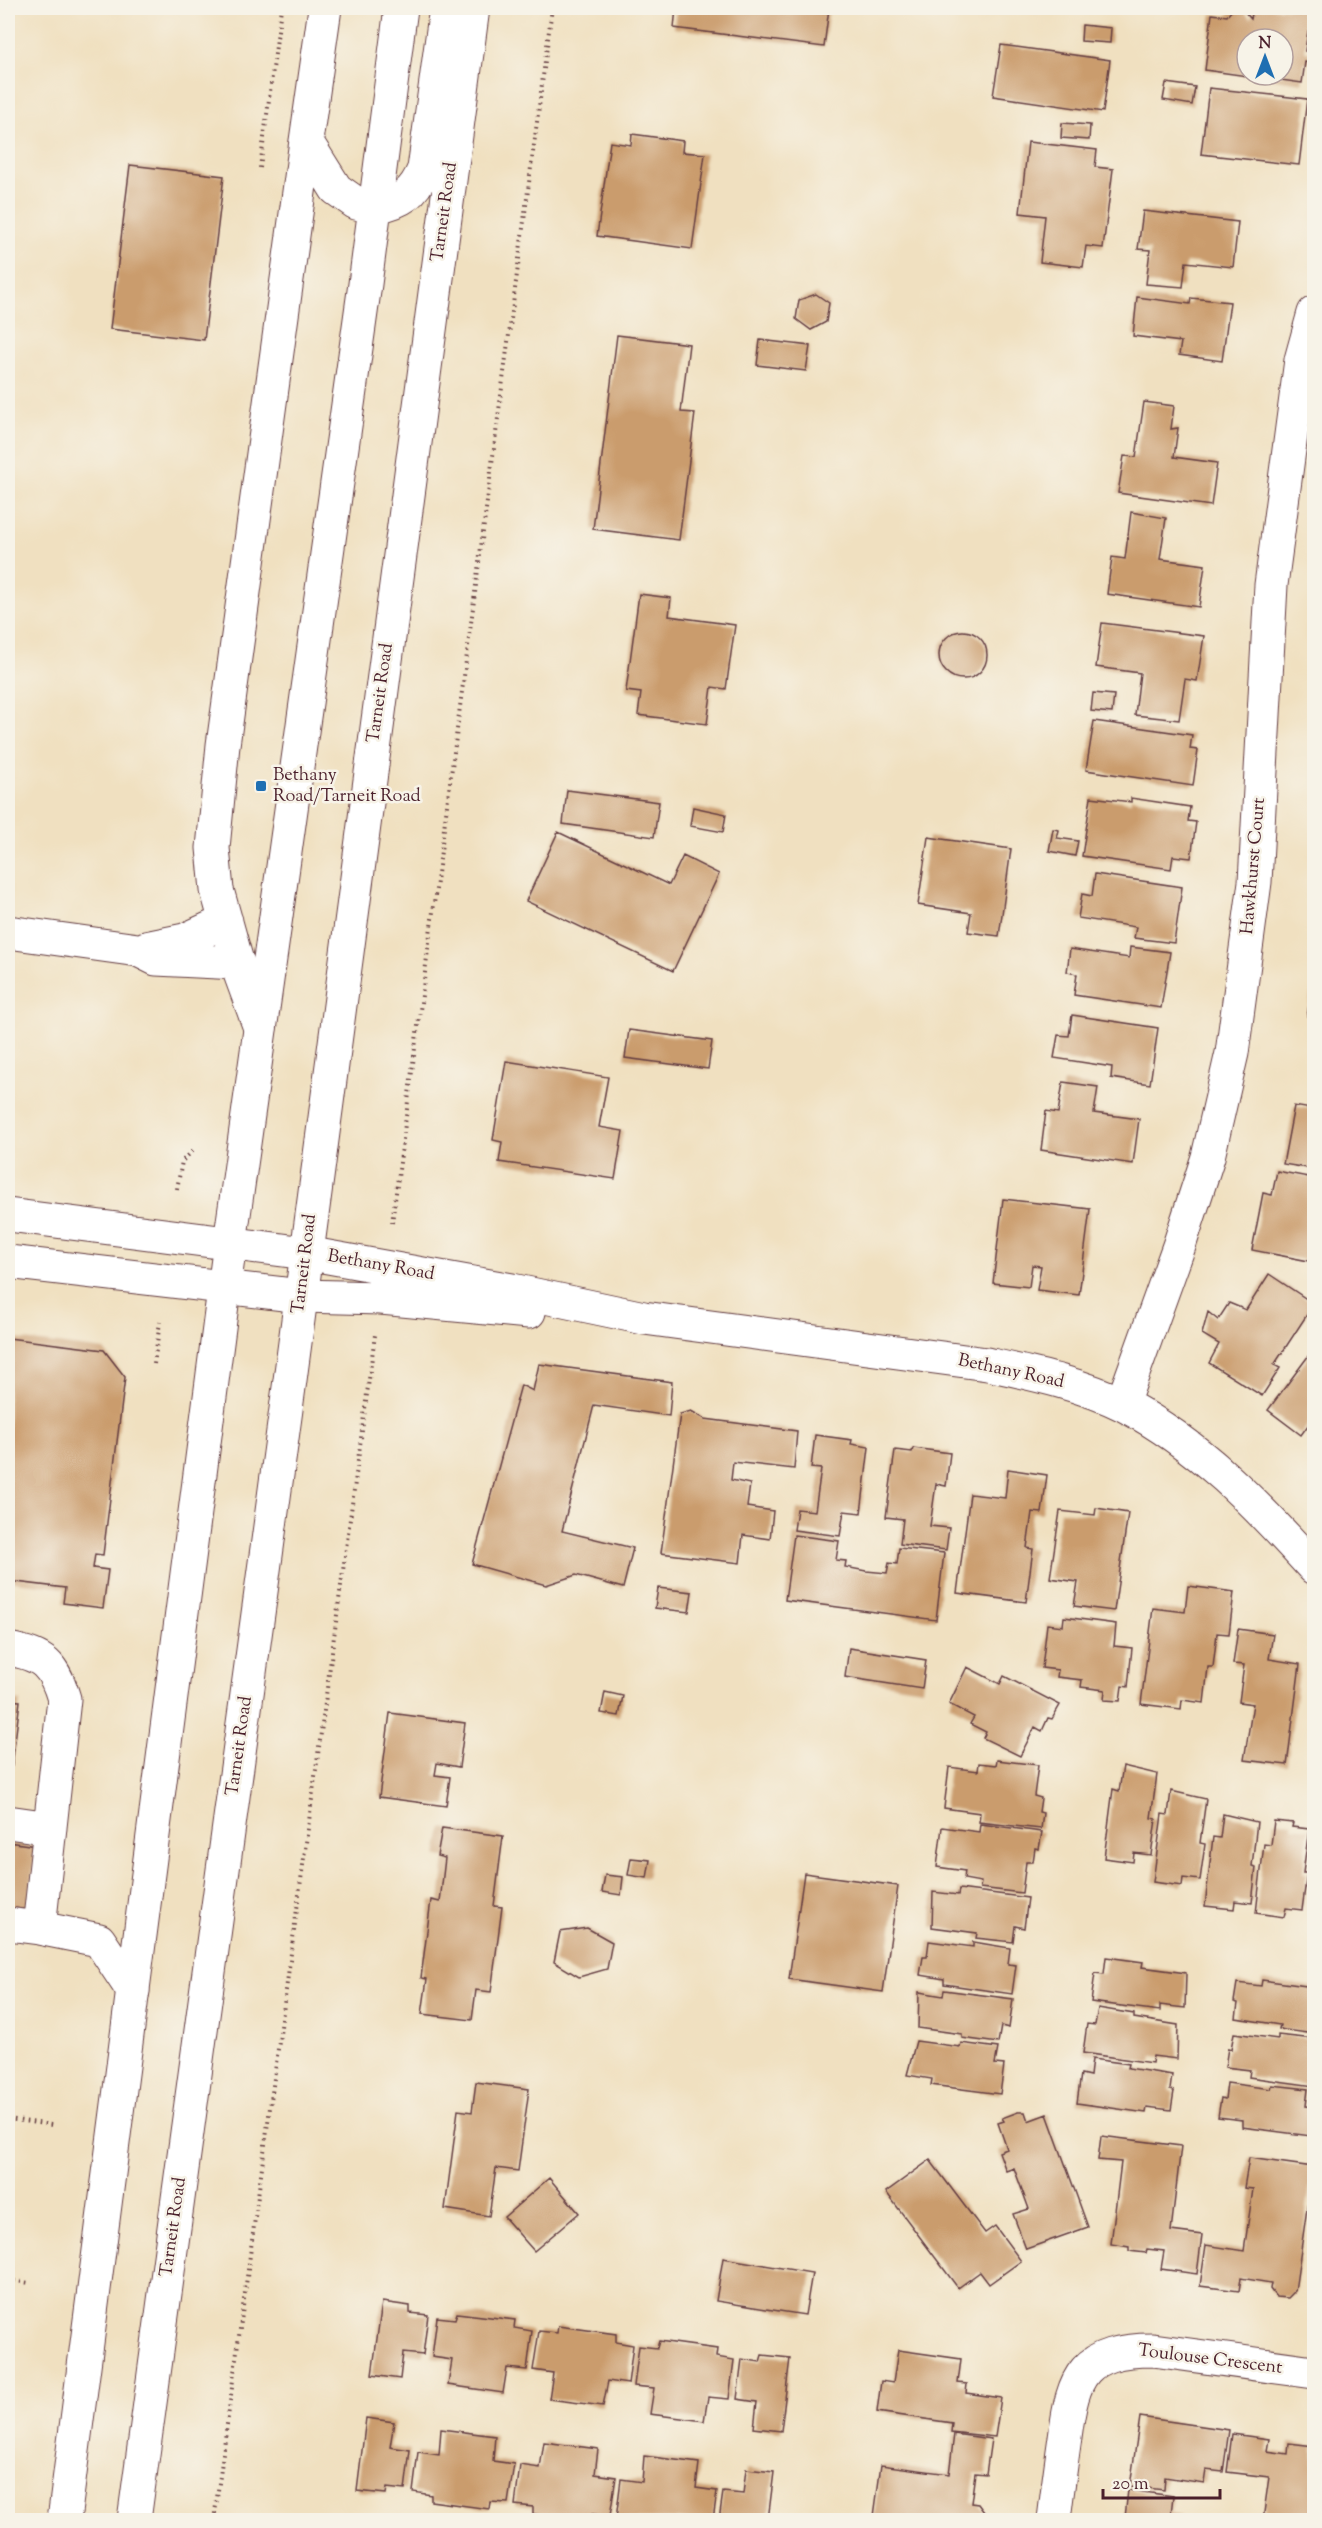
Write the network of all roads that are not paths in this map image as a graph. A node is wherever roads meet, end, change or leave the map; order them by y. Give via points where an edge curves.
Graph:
1 (325, 8) edge
2 (401, 8) edge
3 (446, 8) edge
4 (473, 8) edge
5 (306, 141) junction
6 (375, 207) junction
7 (1314, 313) edge
8 (226, 921) junction
9 (8, 932) edge
10 (138, 950) junction
11 (238, 963) junction
12 (260, 1028) junction
13 (8, 1215) edge
14 (231, 1243) junction
15 (306, 1253) junction
16 (8, 1262) edge
17 (225, 1286) junction
18 (301, 1296) junction
19 (645, 1318) junction
20 (1122, 1404) junction
21 (1314, 1568) edge
22 (8, 1649) edge
23 (8, 1822) edge
24 (50, 1828) junction
25 (23, 1926) edge
26 (133, 1991) junction
27 (1314, 2373) edge
28 (64, 2520) edge
29 (134, 2520) edge
30 (1054, 2520) edge

1 - 5 main road
2 - 6 main road
3 - 6 main road via 424,169 406,198
4 - 15 main road, Tarneit Road
5 - 6 main road via 336,189 356,204
5 - 8 main road via 223,745 213,848 217,890
6 - 12 main road
7 - 20 main road, Hawkhurst Court via 1301,360 1271,585 1255,882 1232,1053 1208,1157
8 - 10 main road via 185,940
8 - 11 main road
9 - 10 main road
10 - 11 main road via 156,959
11 - 12 main road
12 - 14 main road
13 - 14 main road, Bethany Road
14 - 15 main road, Bethany Road
14 - 17 main road
15 - 18 main road, Tarneit Road
15 - 19 main road, Bethany Road
16 - 17 main road, Bethany Road
17 - 18 main road, Bethany Road
17 - 26 main road
18 - 19 main road, Bethany Road via 381,1298 516,1312
18 - 29 main road, Tarneit Road
19 - 20 main road, Bethany Road via 987,1364 1070,1385
20 - 21 main road, Bethany Road via 1174,1434 1213,1464
22 - 24 main road via 42,1658 58,1677 64,1700
23 - 24 main road
24 - 25 main road
25 - 26 main road via 99,1941
26 - 28 main road
27 - 30 main road, Toulouse Crescent via 1153,2350 1107,2356 1088,2367 1074,2386

